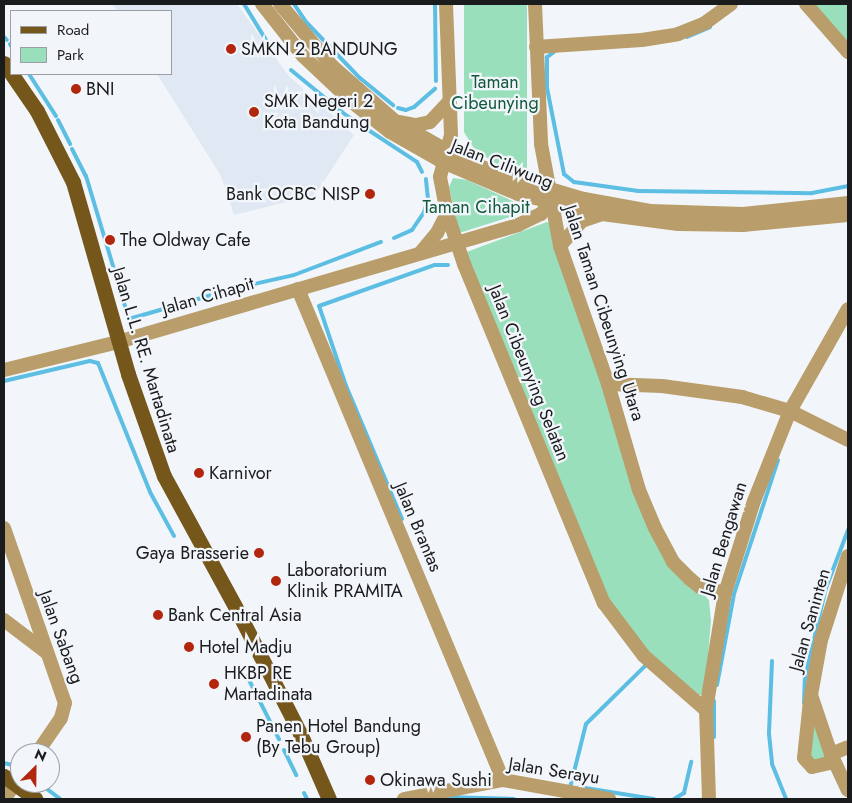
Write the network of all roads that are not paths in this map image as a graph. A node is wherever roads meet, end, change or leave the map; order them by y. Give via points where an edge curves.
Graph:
1 (262, 4) edge
2 (280, 4) edge
3 (446, 4) edge
4 (535, 4) edge
5 (731, 4) edge
6 (806, 4) edge
7 (536, 47) junction
8 (848, 52) edge
9 (12, 75) edge
10 (448, 104) junction
11 (394, 121) junction
12 (445, 157) junction
13 (545, 165) junction
14 (548, 188) junction
15 (584, 199) junction
16 (550, 203) junction
17 (848, 203) edge
18 (447, 213) junction
19 (602, 214) junction
20 (848, 215) edge
21 (743, 219) junction
22 (456, 244) junction
23 (560, 246) junction
24 (421, 252) junction
25 (298, 289) junction
26 (848, 309) edge
27 (118, 342) junction
28 (4, 370) edge
29 (608, 384) junction
30 (790, 411) junction
31 (848, 440) edge
32 (4, 528) edge
33 (6, 551) edge
34 (848, 556) edge
35 (725, 593) junction
36 (4, 620) edge
37 (46, 653) junction
38 (811, 695) junction
39 (706, 710) junction
40 (43, 743) edge
41 (848, 747) edge
42 (832, 758) junction
43 (504, 780) junction
44 (10, 786) edge
45 (848, 790) edge
46 (4, 799) edge
47 (329, 799) edge
48 (404, 799) edge
49 (609, 799) edge
50 (709, 799) edge

1 - 12 street, Jalan Ciliwung via 303,56 352,102 390,132
2 - 11 street, Jalan Ciliwung via 332,66
3 - 10 street, Jalan Cibeunying Selatan
4 - 7 street, Jalan Taman Cibeunying Utara
5 - 7 street via 705,23 678,34 642,40
6 - 8 street
7 - 13 street, Jalan Taman Cibeunying Utara via 538,111
9 - 27 main road, Jalan L.L. RE. Martadinata via 37,111 73,182
10 - 11 street via 425,124
10 - 12 street, Jalan Cibeunying Selatan
11 - 12 street, Jalan Ciliwung
12 - 14 street, Jalan Ciliwung
12 - 16 street, Jalan Ciliwung via 496,185
12 - 18 street, Jalan Cibeunying Selatan via 440,177
13 - 14 street, Jalan Taman Cibeunying Utara
13 - 15 street via 560,185
14 - 15 street, Jalan Ciliwung
14 - 16 street, Jalan Taman Cibeunying Utara
15 - 21 street, Jalan Ciliwung via 650,212
16 - 19 street, Jalan Ciliwung
16 - 22 street, Jalan Cihapit via 533,219
16 - 23 street, Jalan Taman Cibeunying Utara
17 - 21 street, Jalan Ciliwung
18 - 22 street, Jalan Cibeunying Selatan
18 - 24 street via 437,233
19 - 21 street, Jalan Ciliwung via 678,224
19 - 23 street via 582,221
20 - 21 street, Jalan Ciliwung
22 - 24 street, Jalan Cihapit
22 - 39 street, Jalan Cibeunying Selatan via 604,603 644,656
23 - 29 street, Jalan Taman Cibeunying Utara
24 - 25 street, Jalan Cihapit
25 - 27 street, Jalan Cihapit
25 - 43 street, Jalan Brantas
26 - 30 street, Jalan Bengawan
27 - 28 street, Jalan Cihapit
27 - 47 main road, Jalan L.L. RE. Martadinata via 148,439 164,476 242,620
29 - 30 street via 700,390 742,397
29 - 35 street, Jalan Taman Cibeunying Utara via 639,490 672,562 700,587
30 - 31 street
30 - 35 street, Jalan Bengawan via 754,501
32 - 33 street, Jalan Sabang
33 - 37 street, Jalan Sabang
34 - 38 street, Jalan Saninten via 821,640
35 - 39 street, Jalan Bengawan
36 - 37 street
37 - 40 street, Jalan Sabang via 65,704 64,711
38 - 42 street, Jalan Saninten
38 - 42 street, Jalan Saninten via 804,758 812,767
39 - 50 street, Jalan Bengawan
41 - 42 street
42 - 45 street, Jalan Saninten
43 - 48 street, Jalan Serayu
43 - 49 street, Jalan Serayu
44 - 46 street

